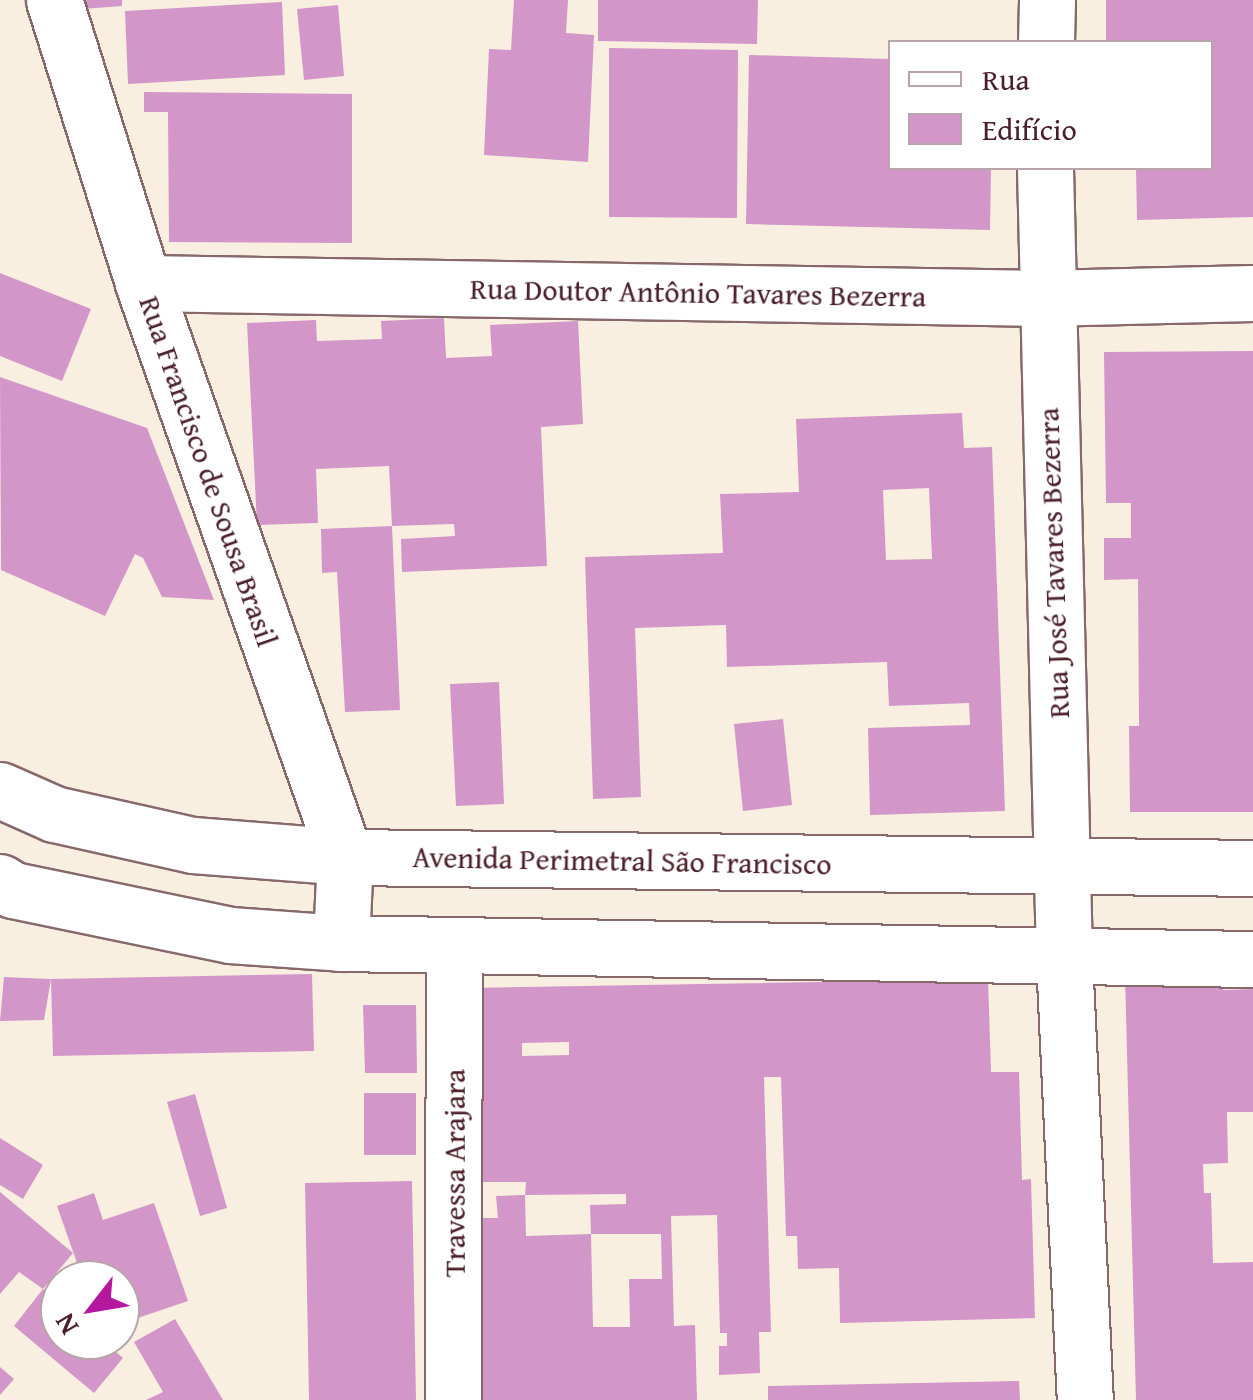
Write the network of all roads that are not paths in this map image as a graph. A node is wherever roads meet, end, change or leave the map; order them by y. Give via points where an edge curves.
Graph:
1 (54, 0) edge
2 (1047, 0) edge
3 (1046, 40) edge
4 (1045, 170) edge
5 (143, 283) junction
6 (1253, 294) edge
7 (1044, 298) junction
8 (0, 790) edge
9 (344, 856) junction
10 (1064, 864) junction
11 (1253, 868) edge
12 (4, 894) edge
13 (341, 943) junction
14 (454, 946) junction
15 (1064, 958) junction
16 (1253, 958) edge
17 (453, 1400) edge
18 (1084, 1400) edge

1 - 5 street, Rua Francisco de Sousa Brasil
2 - 3 street
4 - 7 street, Rua José Tavares Bezerra
5 - 7 street, Rua Doutor Antônio Tavares Bezerra
5 - 9 street, Rua Francisco de Sousa Brasil
6 - 7 street, Rua Doutor Antônio Tavares Bezerra
7 - 10 street, Rua José Tavares Bezerra
8 - 9 street, Avenida Perimetral São Francisco via 54,814 194,845
9 - 10 street, Avenida Perimetral São Francisco
9 - 13 street, Rua Francisco de Sousa Brasil
10 - 11 street, Avenida Perimetral São Francisco
10 - 15 street, Rua José Tavares Bezerra
12 - 13 street via 230,935
13 - 14 street
14 - 15 street
14 - 17 street, Travessa Arajara
15 - 16 street
15 - 18 street, Rua José Tavares Bezerra

